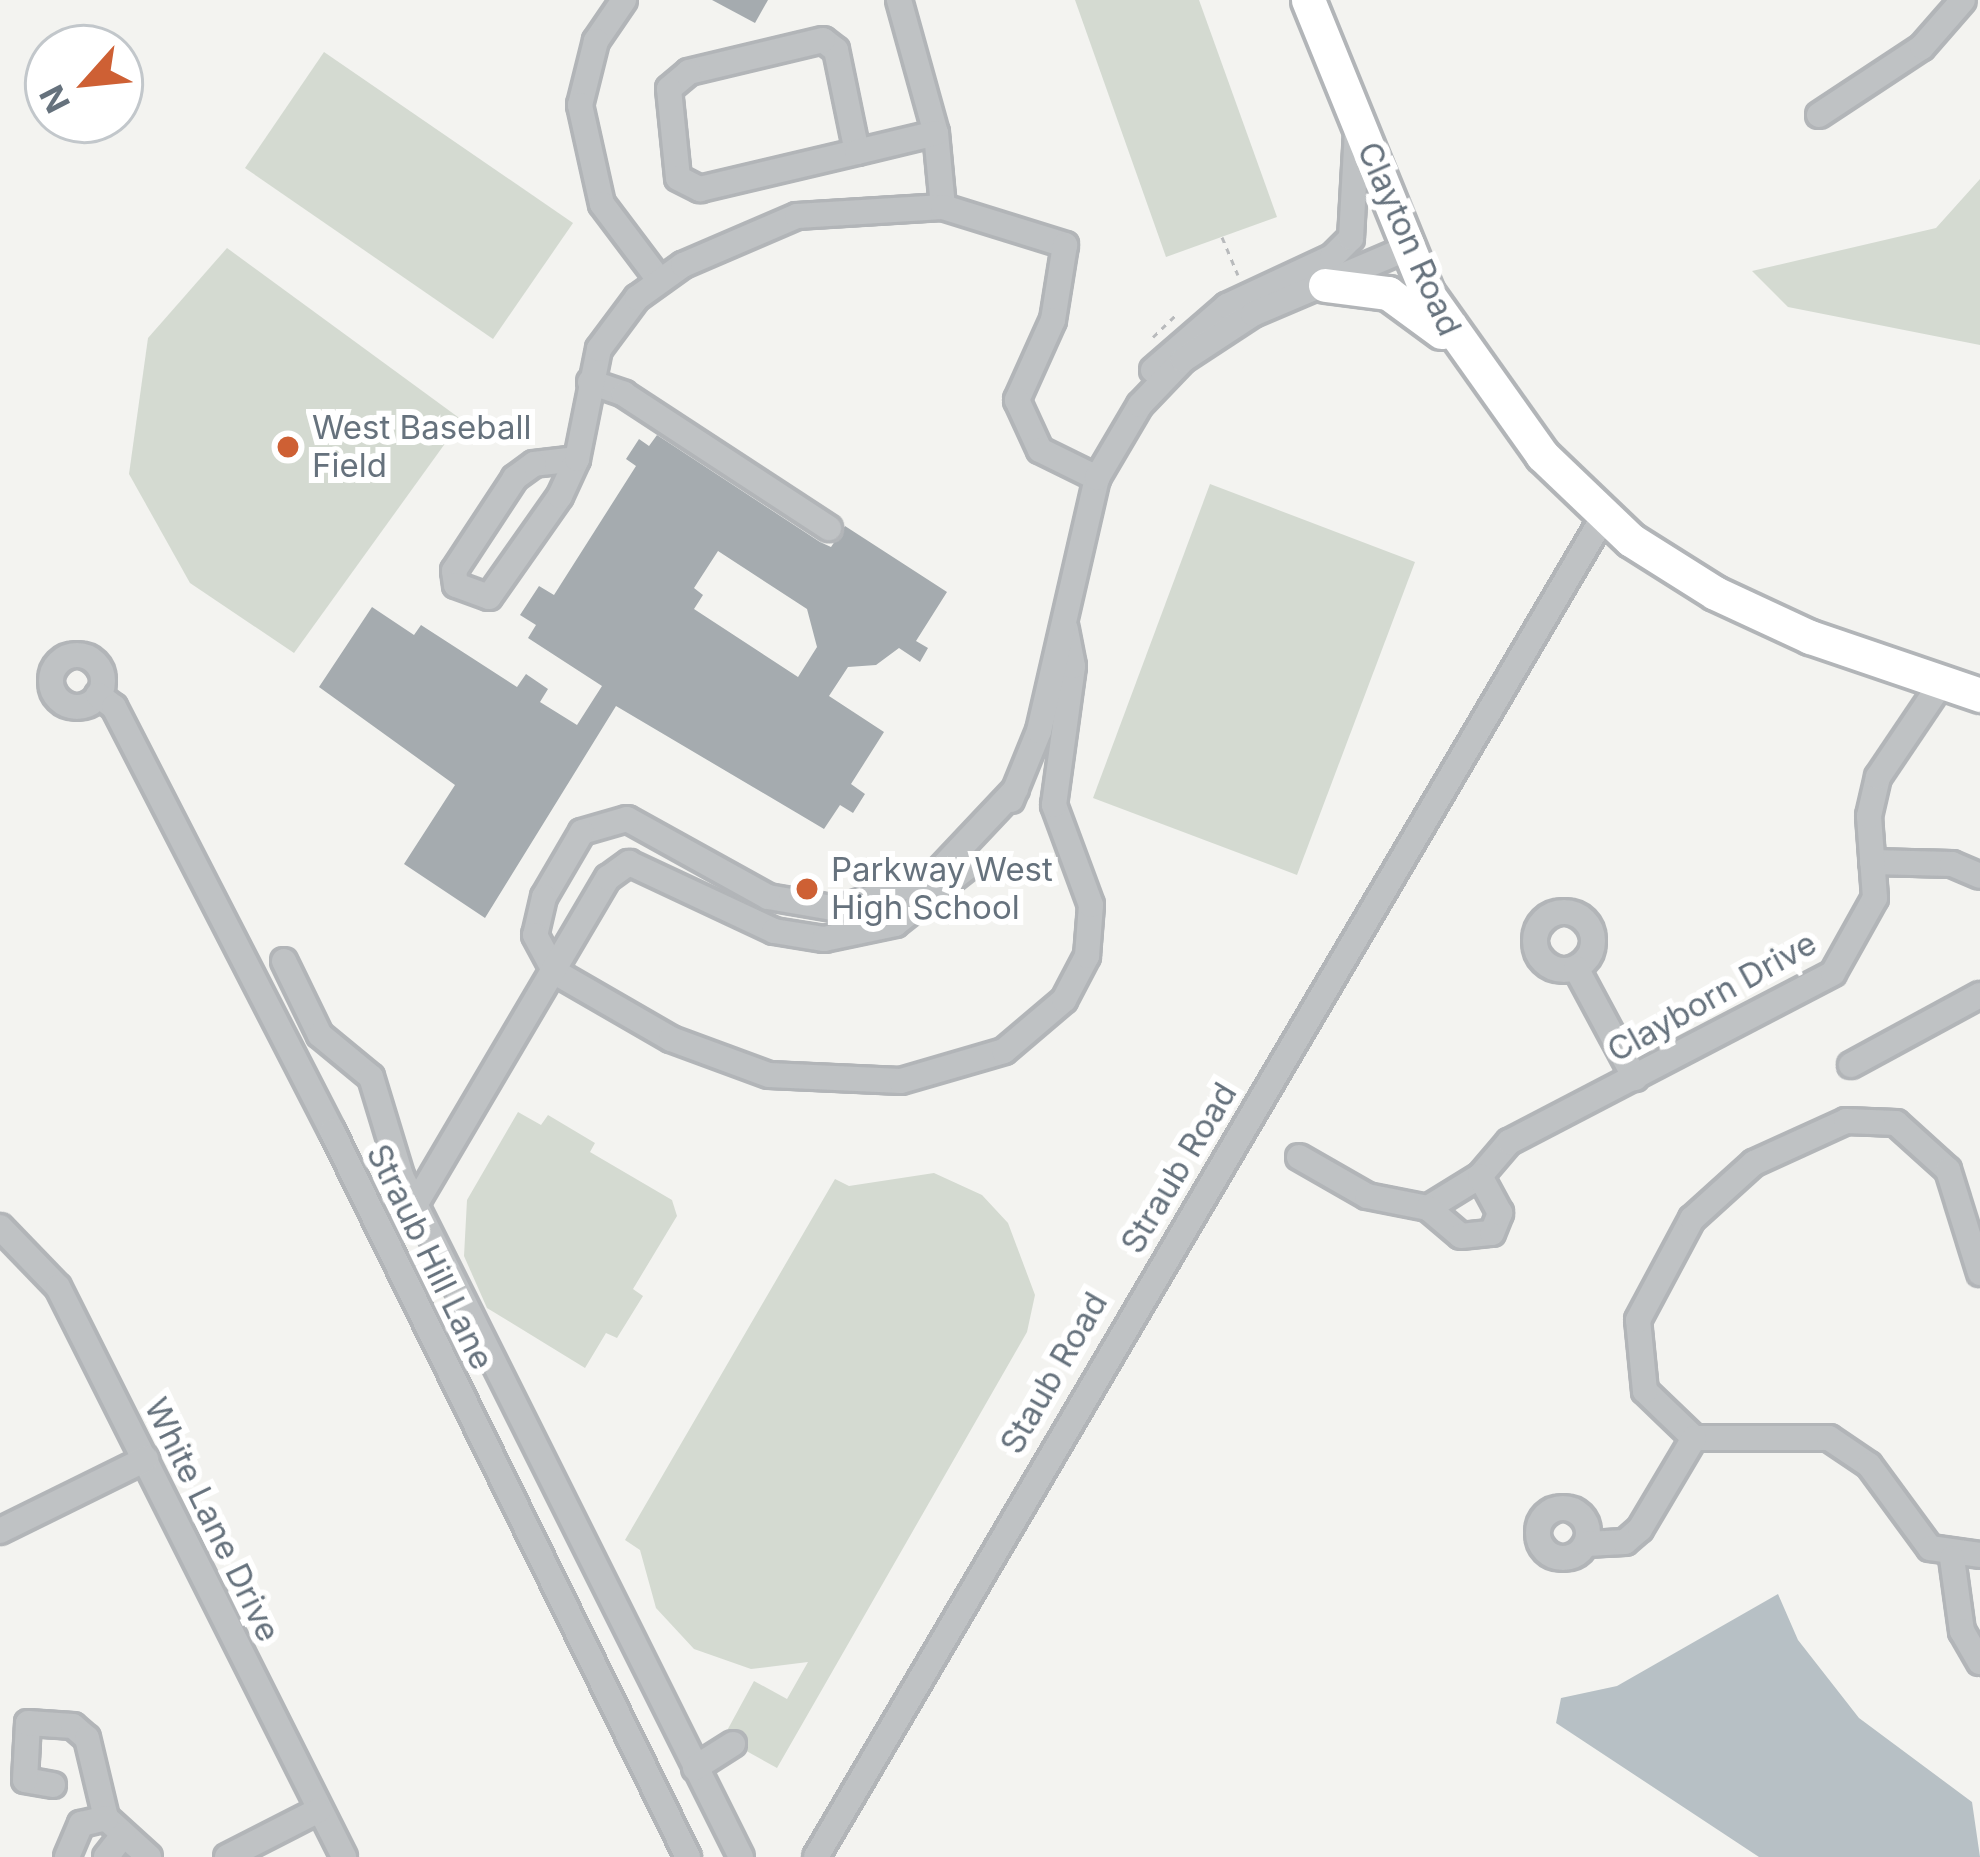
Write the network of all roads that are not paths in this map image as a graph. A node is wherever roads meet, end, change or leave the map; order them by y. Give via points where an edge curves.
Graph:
1 (624, 0) edge
2 (898, 0) edge
3 (1308, 0) edge
4 (1963, 0) edge
5 (1819, 115) dead end
6 (1357, 124) junction
7 (936, 133) junction
8 (856, 152) junction
9 (943, 207) junction
10 (1408, 248) junction
11 (660, 281) junction
12 (1324, 285) junction
13 (1456, 345) junction
14 (590, 382) junction
15 (1140, 405) junction
16 (578, 458) junction
17 (1097, 478) junction
18 (1604, 516) junction
19 (829, 528) dead end
20 (1567, 547) dead end
21 (1066, 628) junction
22 (1940, 685) junction
23 (98, 695) dead end
24 (1980, 695) edge
25 (1016, 789) junction
26 (1872, 862) junction
27 (1980, 876) edge
28 (284, 961) dead end
29 (1576, 968) dead end
30 (555, 973) junction
31 (1980, 995) edge
32 (1851, 1065) dead end
33 (1635, 1078) junction
34 (1299, 1157) dead end
35 (1480, 1176) junction
36 (415, 1204) junction
37 (1428, 1208) junction
38 (0, 1227) edge
39 (1980, 1273) edge
40 (1694, 1438) junction
41 (146, 1459) junction
42 (0, 1532) edge
43 (1586, 1544) dead end
44 (1980, 1556) edge
45 (1952, 1558) junction
46 (1980, 1662) edge
47 (733, 1744) dead end
48 (695, 1768) junction
49 (53, 1785) dead end
50 (319, 1810) junction
51 (114, 1827) junction
52 (67, 1857) edge
53 (106, 1857) edge
54 (148, 1857) edge
55 (227, 1857) edge
56 (344, 1857) edge
57 (688, 1857) edge
58 (740, 1857) edge
59 (815, 1857) edge

1 - 11 street via 596,41 580,105 602,204
2 - 7 street
3 - 6 main road, Clayton Road
4 - 5 street via 1922,47
6 - 10 main road, Clayton Road
6 - 15 street via 1351,238 1181,338 1156,361
7 - 8 street
7 - 9 street
8 - 8 street via 700,189 678,178 669,89 689,72 823,40 836,50
9 - 11 street via 797,216
9 - 17 street via 1065,245 1053,320 1017,400 1040,450
10 - 12 street
10 - 13 main road, Clayton Road
11 - 14 street via 599,349
12 - 13 main road via 1388,293
12 - 15 street via 1236,325 1184,359
13 - 18 main road, Clayton Road
14 - 16 street
14 - 19 street via 624,394
15 - 17 street
16 - 16 street via 489,597 456,585 454,571 515,478 534,464
17 - 21 street
18 - 22 main road, Clayton Road via 1715,593
18 - 59 street, Straub Road
20 - 59 street, Staub Road
21 - 25 street
21 - 30 street via 1073,666 1054,805 1091,905 1087,956 1064,1000 1031,1034 945,1072 818,1082 671,1039
22 - 24 main road, Clayton Road
22 - 26 street, Clayborn Drive via 1878,777
23 - 57 street, Straub Hill Lane via 114,707 310,1089
25 - 30 street via 977,856 895,924 824,939 774,931 628,863 608,878
25 - 30 street via 932,878 838,909 768,897 627,819 583,832 544,897 535,935
26 - 27 street via 1952,864
26 - 33 street, Clayborn Drive via 1869,920 1834,973
28 - 36 street via 320,1035 371,1077
29 - 33 street
30 - 36 street
31 - 32 street
33 - 35 street, Clayborn Drive via 1509,1142
34 - 37 street via 1367,1196
35 - 37 street, Clayborn Drive
35 - 37 street via 1500,1214 1492,1233 1461,1236
36 - 48 street
38 - 41 street, White Lane Drive via 58,1287
39 - 40 street via 1948,1170 1896,1123 1846,1121 1754,1162 1692,1219 1638,1320 1645,1391
40 - 43 street via 1640,1529 1625,1542
40 - 45 street via 1802,1431 1851,1447 1930,1547
41 - 42 street
41 - 50 street, White Lane Drive
44 - 45 street
45 - 46 street via 1962,1630
47 - 48 street
48 - 58 street
49 - 51 street via 26,1780 28,1724 73,1726 87,1738
50 - 55 street
50 - 56 street, White Lane Drive
51 - 52 street via 81,1824
51 - 53 street
51 - 54 street

